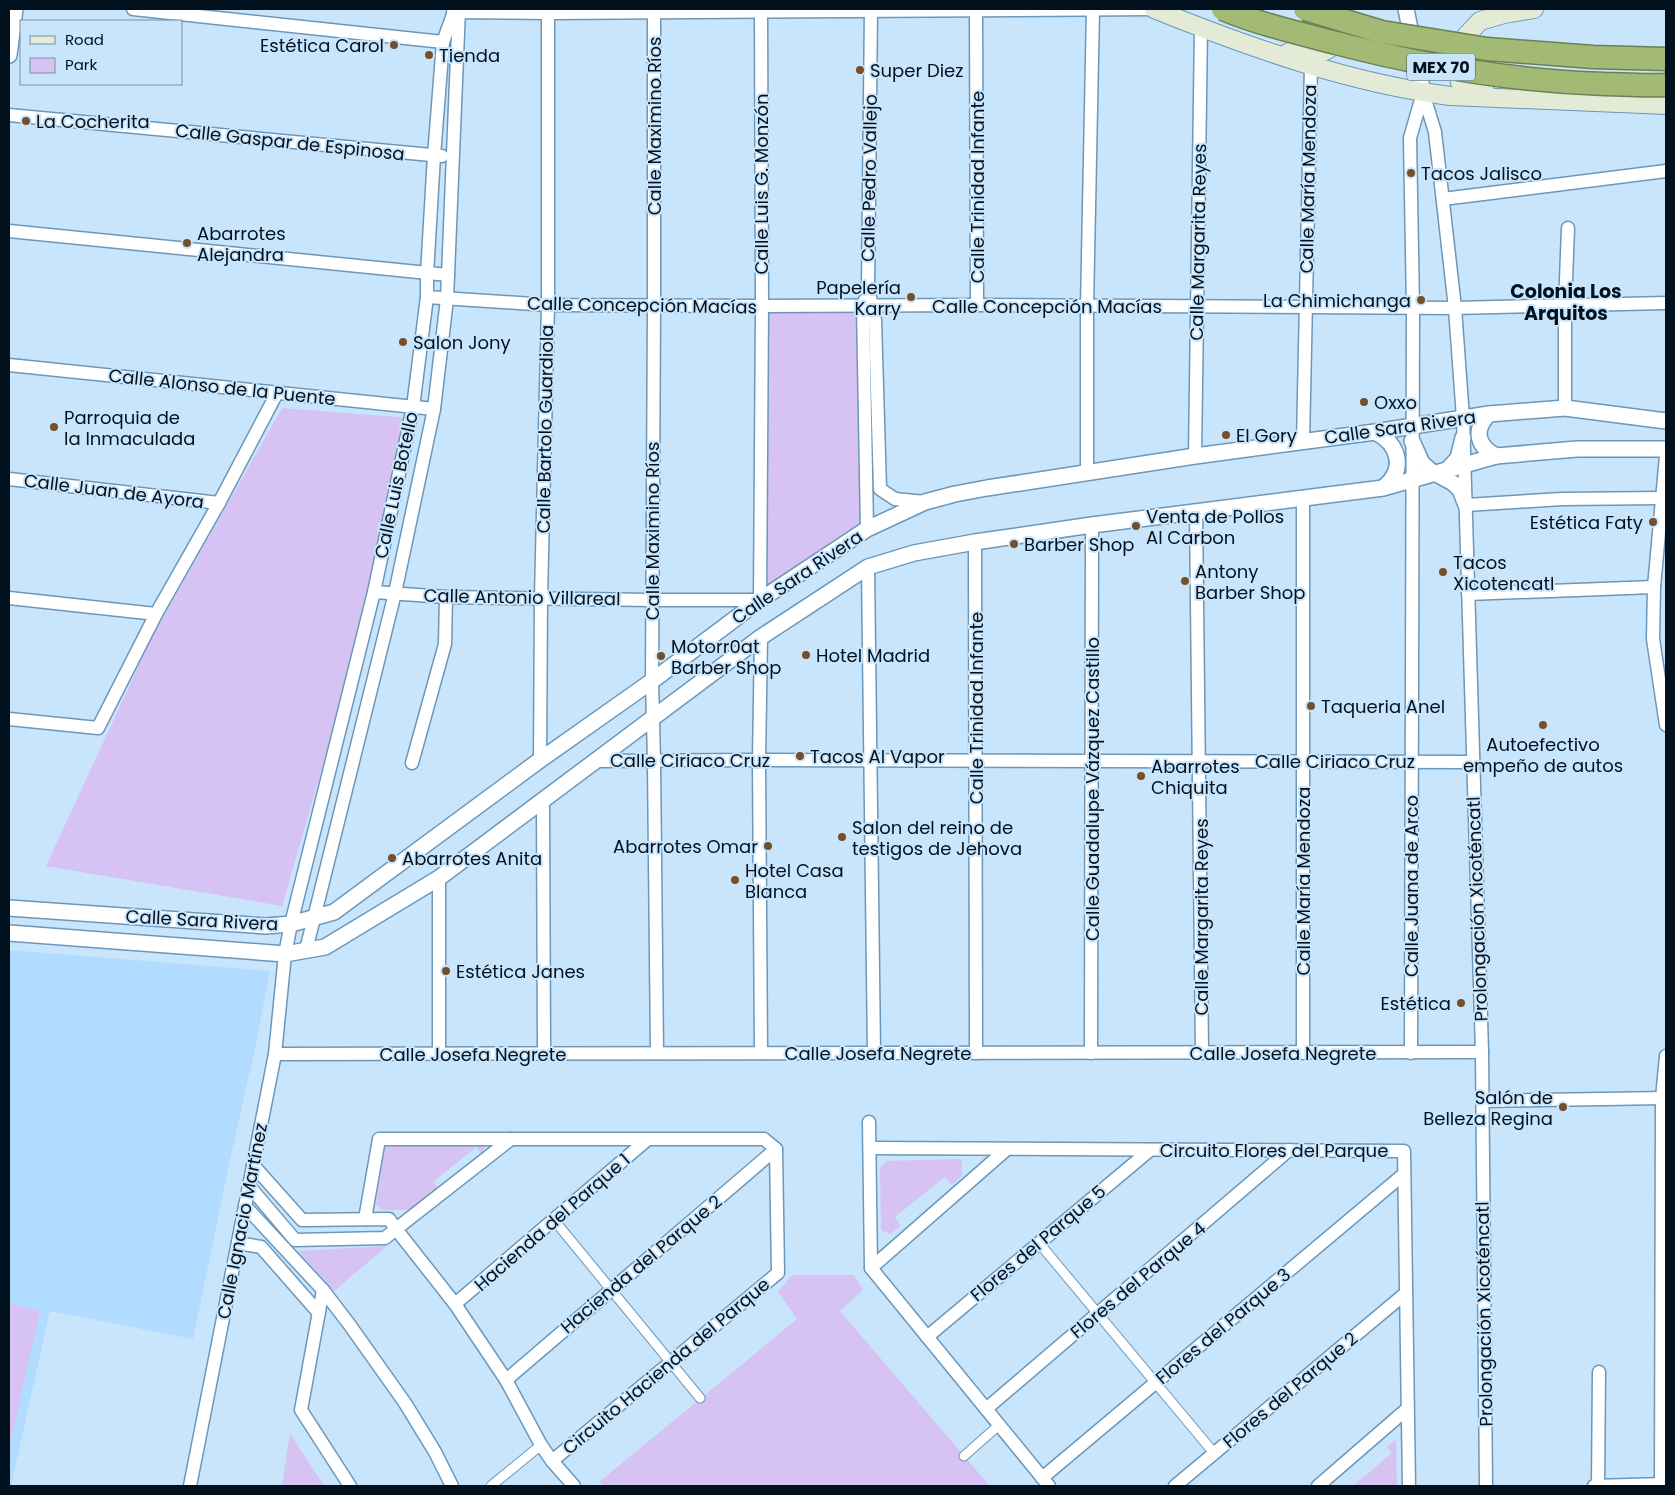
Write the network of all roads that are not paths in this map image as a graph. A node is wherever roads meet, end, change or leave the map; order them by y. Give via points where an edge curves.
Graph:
1 (15, 9) edge
2 (133, 9) edge
3 (1093, 9) edge
4 (1155, 9) edge
5 (1223, 9) edge
6 (1305, 9) edge
7 (1343, 9) edge
8 (1406, 9) edge
9 (1534, 9) edge
10 (761, 10) edge
11 (871, 10) edge
12 (976, 10) edge
13 (456, 11) edge
14 (548, 11) edge
15 (654, 11) edge
16 (1201, 27) junction
17 (443, 42) junction
18 (1268, 51) junction
19 (9, 55) edge
20 (1666, 59) edge
21 (1311, 66) junction
22 (1666, 84) edge
23 (1422, 93) junction
24 (1521, 100) junction
25 (1666, 105) edge
26 (9, 115) edge
27 (434, 156) junction
28 (452, 156) junction
29 (1666, 171) edge
30 (1442, 200) junction
31 (1568, 228) dead end
32 (9, 231) edge
33 (427, 274) junction
34 (448, 275) junction
35 (427, 297) junction
36 (447, 299) junction
37 (1666, 303) edge
38 (548, 305) junction
39 (977, 305) junction
40 (654, 306) junction
41 (762, 306) junction
42 (867, 306) junction
43 (1305, 306) junction
44 (1565, 306) junction
45 (1087, 307) junction
46 (1198, 307) junction
47 (1413, 308) junction
48 (1455, 308) junction
49 (9, 364) edge
50 (277, 393) junction
51 (413, 407) junction
52 (1565, 408) junction
53 (434, 409) junction
54 (1489, 414) junction
55 (1462, 418) junction
56 (1666, 421) edge
57 (1375, 432) junction
58 (1412, 433) junction
59 (1463, 438) junction
60 (1303, 442) junction
61 (1666, 449) edge
62 (1195, 456) junction
63 (1496, 456) junction
64 (1666, 456) edge
65 (1465, 465) junction
66 (1442, 471) junction
67 (1087, 473) junction
68 (1412, 478) junction
69 (9, 479) edge
70 (1383, 488) junction
71 (1662, 498) junction
72 (1303, 499) junction
73 (925, 502) junction
74 (219, 503) junction
75 (1466, 504) junction
76 (1196, 511) junction
77 (1092, 525) junction
78 (867, 529) junction
79 (975, 542) junction
80 (868, 567) junction
81 (1654, 587) junction
82 (374, 592) junction
83 (395, 593) junction
84 (1468, 594) junction
85 (446, 596) junction
86 (542, 597) junction
87 (9, 598) edge
88 (652, 600) junction
89 (760, 600) junction
90 (156, 614) junction
91 (761, 637) junction
92 (652, 681) junction
93 (9, 719) edge
94 (653, 719) junction
95 (1666, 725) edge
96 (540, 760) junction
97 (759, 760) junction
98 (597, 761) junction
99 (654, 761) junction
100 (871, 761) junction
101 (976, 761) junction
102 (1093, 761) junction
103 (1200, 761) junction
104 (1303, 761) junction
105 (1412, 761) junction
106 (1473, 762) junction
107 (412, 763) dead end
108 (543, 799) junction
109 (439, 878) junction
110 (9, 908) edge
111 (315, 917) junction
112 (291, 924) junction
113 (9, 933) edge
114 (306, 950) junction
115 (286, 954) junction
116 (1482, 1052) junction
117 (439, 1053) junction
118 (544, 1053) junction
119 (657, 1053) junction
120 (761, 1053) junction
121 (874, 1053) junction
122 (976, 1053) junction
123 (1091, 1053) junction
124 (1202, 1053) junction
125 (1303, 1053) junction
126 (1411, 1053) junction
127 (275, 1054) junction
128 (1666, 1056) edge
129 (1664, 1098) edge
130 (1482, 1101) junction
131 (869, 1122) dead end
132 (511, 1139) junction
133 (648, 1139) junction
134 (776, 1148) junction
135 (870, 1148) junction
136 (1007, 1149) junction
137 (1150, 1150) junction
138 (1290, 1150) junction
139 (253, 1165) junction
140 (1404, 1174) junction
141 (249, 1186) junction
142 (245, 1206) junction
143 (365, 1219) junction
144 (554, 1220) junction
145 (396, 1229) junction
146 (238, 1243) junction
147 (1039, 1243) junction
148 (871, 1268) junction
149 (323, 1290) junction
150 (610, 1290) junction
151 (1406, 1293) junction
152 (455, 1304) junction
153 (318, 1312) junction
154 (1098, 1314) junction
155 (927, 1337) junction
156 (670, 1362) junction
157 (1599, 1372) dead end
158 (506, 1380) junction
159 (1156, 1383) junction
160 (700, 1398) dead end
161 (986, 1409) junction
162 (1408, 1409) junction
163 (999, 1425) junction
164 (542, 1445) junction
165 (1214, 1453) junction
166 (964, 1456) dead end
167 (552, 1460) junction
168 (1045, 1482) edge
169 (1662, 1485) edge
170 (190, 1486) edge
171 (350, 1486) edge
172 (452, 1486) edge
173 (491, 1486) edge
174 (574, 1486) edge
175 (1175, 1486) edge
176 (1318, 1486) edge
177 (1408, 1486) edge
178 (1486, 1486) edge
179 (1594, 1486) edge
180 (1598, 1486) edge

1 - 19 street
2 - 17 street
3 - 4 street
3 - 12 street
3 - 45 street
4 - 16 main road
5 - 22 highway, MEX 70, bridge via 1307,36 1425,65 1531,80
6 - 20 highway, MEX 70, bridge via 1382,32 1487,49
7 - 18 main road via 1345,23 1335,44 1322,54
8 - 23 street
9 - 24 main road via 1480,21 1466,36 1457,58 1460,83 1464,87
10 - 11 street
10 - 15 street
10 - 41 street, Calle Luis G. Monzón
11 - 12 street
11 - 42 street, Calle Pedro Vallejo
12 - 39 street, Calle Trinidad Infante
13 - 14 street
13 - 17 street, Calle Luis Botello
13 - 28 street, Calle Luis Botello
14 - 15 street
14 - 38 street, Calle Bartolo Guardiola
15 - 40 street, Calle Maximino Ríos
16 - 18 main road
16 - 46 street, Calle Margarita Reyes
17 - 27 street, Calle Luis Botello
18 - 21 main road
21 - 23 main road
21 - 43 street, Calle María Mendoza
23 - 24 main road
23 - 30 street, Prolongación Xicoténcatl via 1435,132
23 - 47 street via 1410,138
24 - 25 main road
26 - 27 street, Calle Gaspar de Espinosa
27 - 28 street, Calle Gaspar de Espinosa
27 - 33 street, Calle Luis Botello
28 - 34 street, Calle Luis Botello
29 - 30 street
30 - 48 street, Prolongación Xicoténcatl
31 - 44 street
32 - 33 street
33 - 34 street
33 - 35 street, Calle Luis Botello
34 - 36 street, Calle Luis Botello
35 - 36 street, Calle Concepción Macías
35 - 51 street, Calle Luis Botello
36 - 38 street, Calle Concepción Macías
36 - 53 street, Calle Luis Botello
37 - 44 street, Calle Concepción Macías
38 - 40 street, Calle Concepción Macías
38 - 86 street, Calle Bartolo Guardiola
39 - 42 street, Calle Concepción Macías
39 - 45 street, Calle Concepción Macías
40 - 41 street, Calle Concepción Macías
40 - 88 street, Calle Maximino Ríos
41 - 42 street, Calle Concepción Macías
41 - 89 street, Calle Luis G. Monzón
42 - 73 street, Calle Pedro Vallejo via 875,320 880,489 895,499
42 - 78 street, Calle Pedro Vallejo
43 - 46 street, Calle Concepción Macías
43 - 47 street, Calle Concepción Macías
43 - 60 street, Calle María Mendoza
44 - 48 street, Calle Concepción Macías
44 - 52 street
45 - 46 street, Calle Concepción Macías
45 - 67 street
46 - 62 street, Calle Margarita Reyes
47 - 48 street, Calle Concepción Macías
47 - 58 street
48 - 55 street, Prolongación Xicoténcatl
49 - 50 street, Calle Alonso de la Puente
50 - 51 street, Calle Alonso de la Puente
50 - 74 street
51 - 53 street, Calle Alonso de la Puente
51 - 82 street, Calle Luis Botello
52 - 54 street, Calle Sara Rivera
52 - 56 street, Calle Sara Rivera
53 - 83 street, Calle Luis Botello
54 - 55 street, Calle Sara Rivera
54 - 63 street via 1480,426 1480,439 1486,451
55 - 58 street, Calle Sara Rivera
55 - 59 street, Prolongación Xicoténcatl
57 - 58 street, Calle Sara Rivera
57 - 60 street, Calle Sara Rivera
57 - 70 street via 1393,444 1397,458 1395,474
58 - 66 street via 1422,463 1431,471
58 - 68 street
59 - 65 street, Prolongación Xicoténcatl
59 - 66 street via 1458,458
60 - 62 street, Calle Sara Rivera
61 - 63 street, Calle Sara Rivera via 1576,449
62 - 67 street, Calle Sara Rivera
63 - 65 street, Calle Sara Rivera
64 - 71 street
65 - 66 street, Calle Sara Rivera
65 - 75 street, Prolongación Xicoténcatl
66 - 68 street, Calle Sara Rivera
66 - 75 street via 1457,486
67 - 73 street, Calle Sara Rivera via 963,492
68 - 70 street, Calle Sara Rivera
68 - 105 street, Calle Juana de Arco
69 - 74 street, Calle Juan de Ayora
70 - 72 street, Calle Sara Rivera
71 - 75 street
71 - 81 street
72 - 76 street, Calle Sara Rivera
72 - 104 street, Calle María Mendoza
73 - 78 street, Calle Sara Rivera
74 - 90 street
75 - 84 street, Prolongación Xicoténcatl
76 - 77 street, Calle Sara Rivera
76 - 103 street, Calle Margarita Reyes
77 - 79 street, Calle Sara Rivera
77 - 102 street, Calle Guadalupe Vázquez Castillo
78 - 89 street, Calle Sara Rivera
79 - 80 street, Calle Sara Rivera via 914,553
79 - 101 street, Calle Trinidad Infante
80 - 91 street, Calle Sara Rivera
80 - 100 street
81 - 84 street
81 - 95 street via 1653,639
82 - 83 street, Calle Antonio Villareal
82 - 112 street, Calle Luis Botello
83 - 85 street, Calle Antonio Villareal
83 - 111 street, Calle Luis Botello
84 - 106 street, Prolongación Xicoténcatl
85 - 86 street, Calle Antonio Villareal
85 - 107 street via 445,644
86 - 88 street, Calle Antonio Villareal
86 - 96 street, Calle Bartolo Guardiola
87 - 90 street
88 - 89 street, Calle Antonio Villareal
88 - 92 street, Calle Maximino Ríos
89 - 92 street, Calle Sara Rivera
90 - 93 street via 98,728
91 - 94 street, Calle Sara Rivera
91 - 97 street
92 - 94 street, Calle Maximino Ríos
92 - 96 street, Calle Sara Rivera
94 - 98 street, Calle Sara Rivera
94 - 99 street, Calle Maximino Ríos
96 - 111 street, Calle Sara Rivera via 334,912
97 - 99 street, Calle Ciriaco Cruz
97 - 100 street, Calle Ciriaco Cruz
97 - 120 street
98 - 99 street, Calle Ciriaco Cruz
98 - 108 street, Calle Sara Rivera
99 - 119 street, Calle Maximino Ríos
100 - 101 street, Calle Ciriaco Cruz
100 - 121 street
101 - 102 street, Calle Ciriaco Cruz
101 - 122 street, Calle Trinidad Infante
102 - 103 street, Calle Ciriaco Cruz
102 - 123 street, Calle Guadalupe Vázquez Castillo
103 - 104 street, Calle Ciriaco Cruz
103 - 124 street, Calle Margarita Reyes
104 - 105 street, Calle Ciriaco Cruz
104 - 125 street, Calle María Mendoza
105 - 106 street, Calle Ciriaco Cruz
105 - 126 street, Calle Juana de Arco
106 - 116 street, Prolongación Xicoténcatl
108 - 109 street, Calle Sara Rivera
108 - 118 street
109 - 114 street, Calle Sara Rivera via 325,947
109 - 117 street
110 - 112 street, Calle Sara Rivera via 266,926
111 - 112 street, Calle Sara Rivera
111 - 114 street, Calle Luis Botello
112 - 115 street, Calle Luis Botello
113 - 115 street, Calle Sara Rivera
114 - 115 street, Calle Sara Rivera
115 - 127 street, Calle Ignacio Martínez
116 - 126 street, Calle Josefa Negrete
116 - 130 street, Prolongación Xicoténcatl
117 - 118 street, Calle Josefa Negrete
117 - 127 street, Calle Josefa Negrete
118 - 119 street, Calle Josefa Negrete
119 - 120 street, Calle Josefa Negrete
120 - 121 street, Calle Josefa Negrete
121 - 122 street, Calle Josefa Negrete
122 - 123 street, Calle Josefa Negrete
123 - 124 street, Calle Josefa Negrete
124 - 125 street, Calle Josefa Negrete
125 - 126 street, Calle Josefa Negrete
127 - 139 street, Calle Ignacio Martínez
128 - 129 street
129 - 130 street
129 - 169 street
130 - 178 street, Prolongación Xicoténcatl
131 - 135 street
132 - 133 street
132 - 143 street via 379,1139
132 - 145 street
133 - 134 street via 764,1139
133 - 144 street, Hacienda del Parque 1
134 - 150 street, Hacienda del Parque 2
134 - 156 street, Circuito Hacienda del Parque via 778,1273
135 - 136 street, Circuito Flores del Parque
135 - 148 street
136 - 137 street, Circuito Flores del Parque
136 - 148 street
137 - 138 street, Circuito Flores del Parque
137 - 147 street, Flores del Parque 5
138 - 140 street, Circuito Flores del Parque via 1404,1151
138 - 154 street, Flores del Parque 4
139 - 141 street, Calle Ignacio Martínez
139 - 143 street, Circuito Hacienda del Parque via 302,1220
140 - 151 street, Circuito Flores del Parque
140 - 159 street, Flores del Parque 3
141 - 142 street, Calle Ignacio Martínez
141 - 145 street via 295,1240 385,1238
142 - 146 street, Calle Ignacio Martínez
142 - 149 street
143 - 145 street, Circuito Hacienda del Parque via 388,1219
144 - 150 street
144 - 152 street, Hacienda del Parque 1
145 - 152 street, Circuito Hacienda del Parque
146 - 153 street via 260,1247
146 - 170 street, Calle Ignacio Martínez
147 - 154 street
147 - 155 street, Flores del Parque 5
148 - 155 street
149 - 153 street
149 - 172 street via 396,1389
150 - 156 street
150 - 158 street, Hacienda del Parque 2
151 - 162 street, Circuito Flores del Parque
151 - 165 street, Flores del Parque 2
152 - 158 street, Circuito Hacienda del Parque
153 - 171 street via 301,1410
154 - 159 street
154 - 161 street, Flores del Parque 4
155 - 161 street
156 - 160 street
156 - 167 street, Circuito Hacienda del Parque
157 - 180 street
158 - 164 street, Circuito Hacienda del Parque
159 - 165 street
159 - 168 street, Flores del Parque 3
161 - 163 street
162 - 176 street
162 - 177 street, Circuito Flores del Parque
163 - 166 street
163 - 168 street
164 - 167 street, Circuito Hacienda del Parque
164 - 173 street
165 - 175 street, Flores del Parque 2
167 - 174 street, Circuito Hacienda del Parque
169 - 180 street
179 - 180 street

